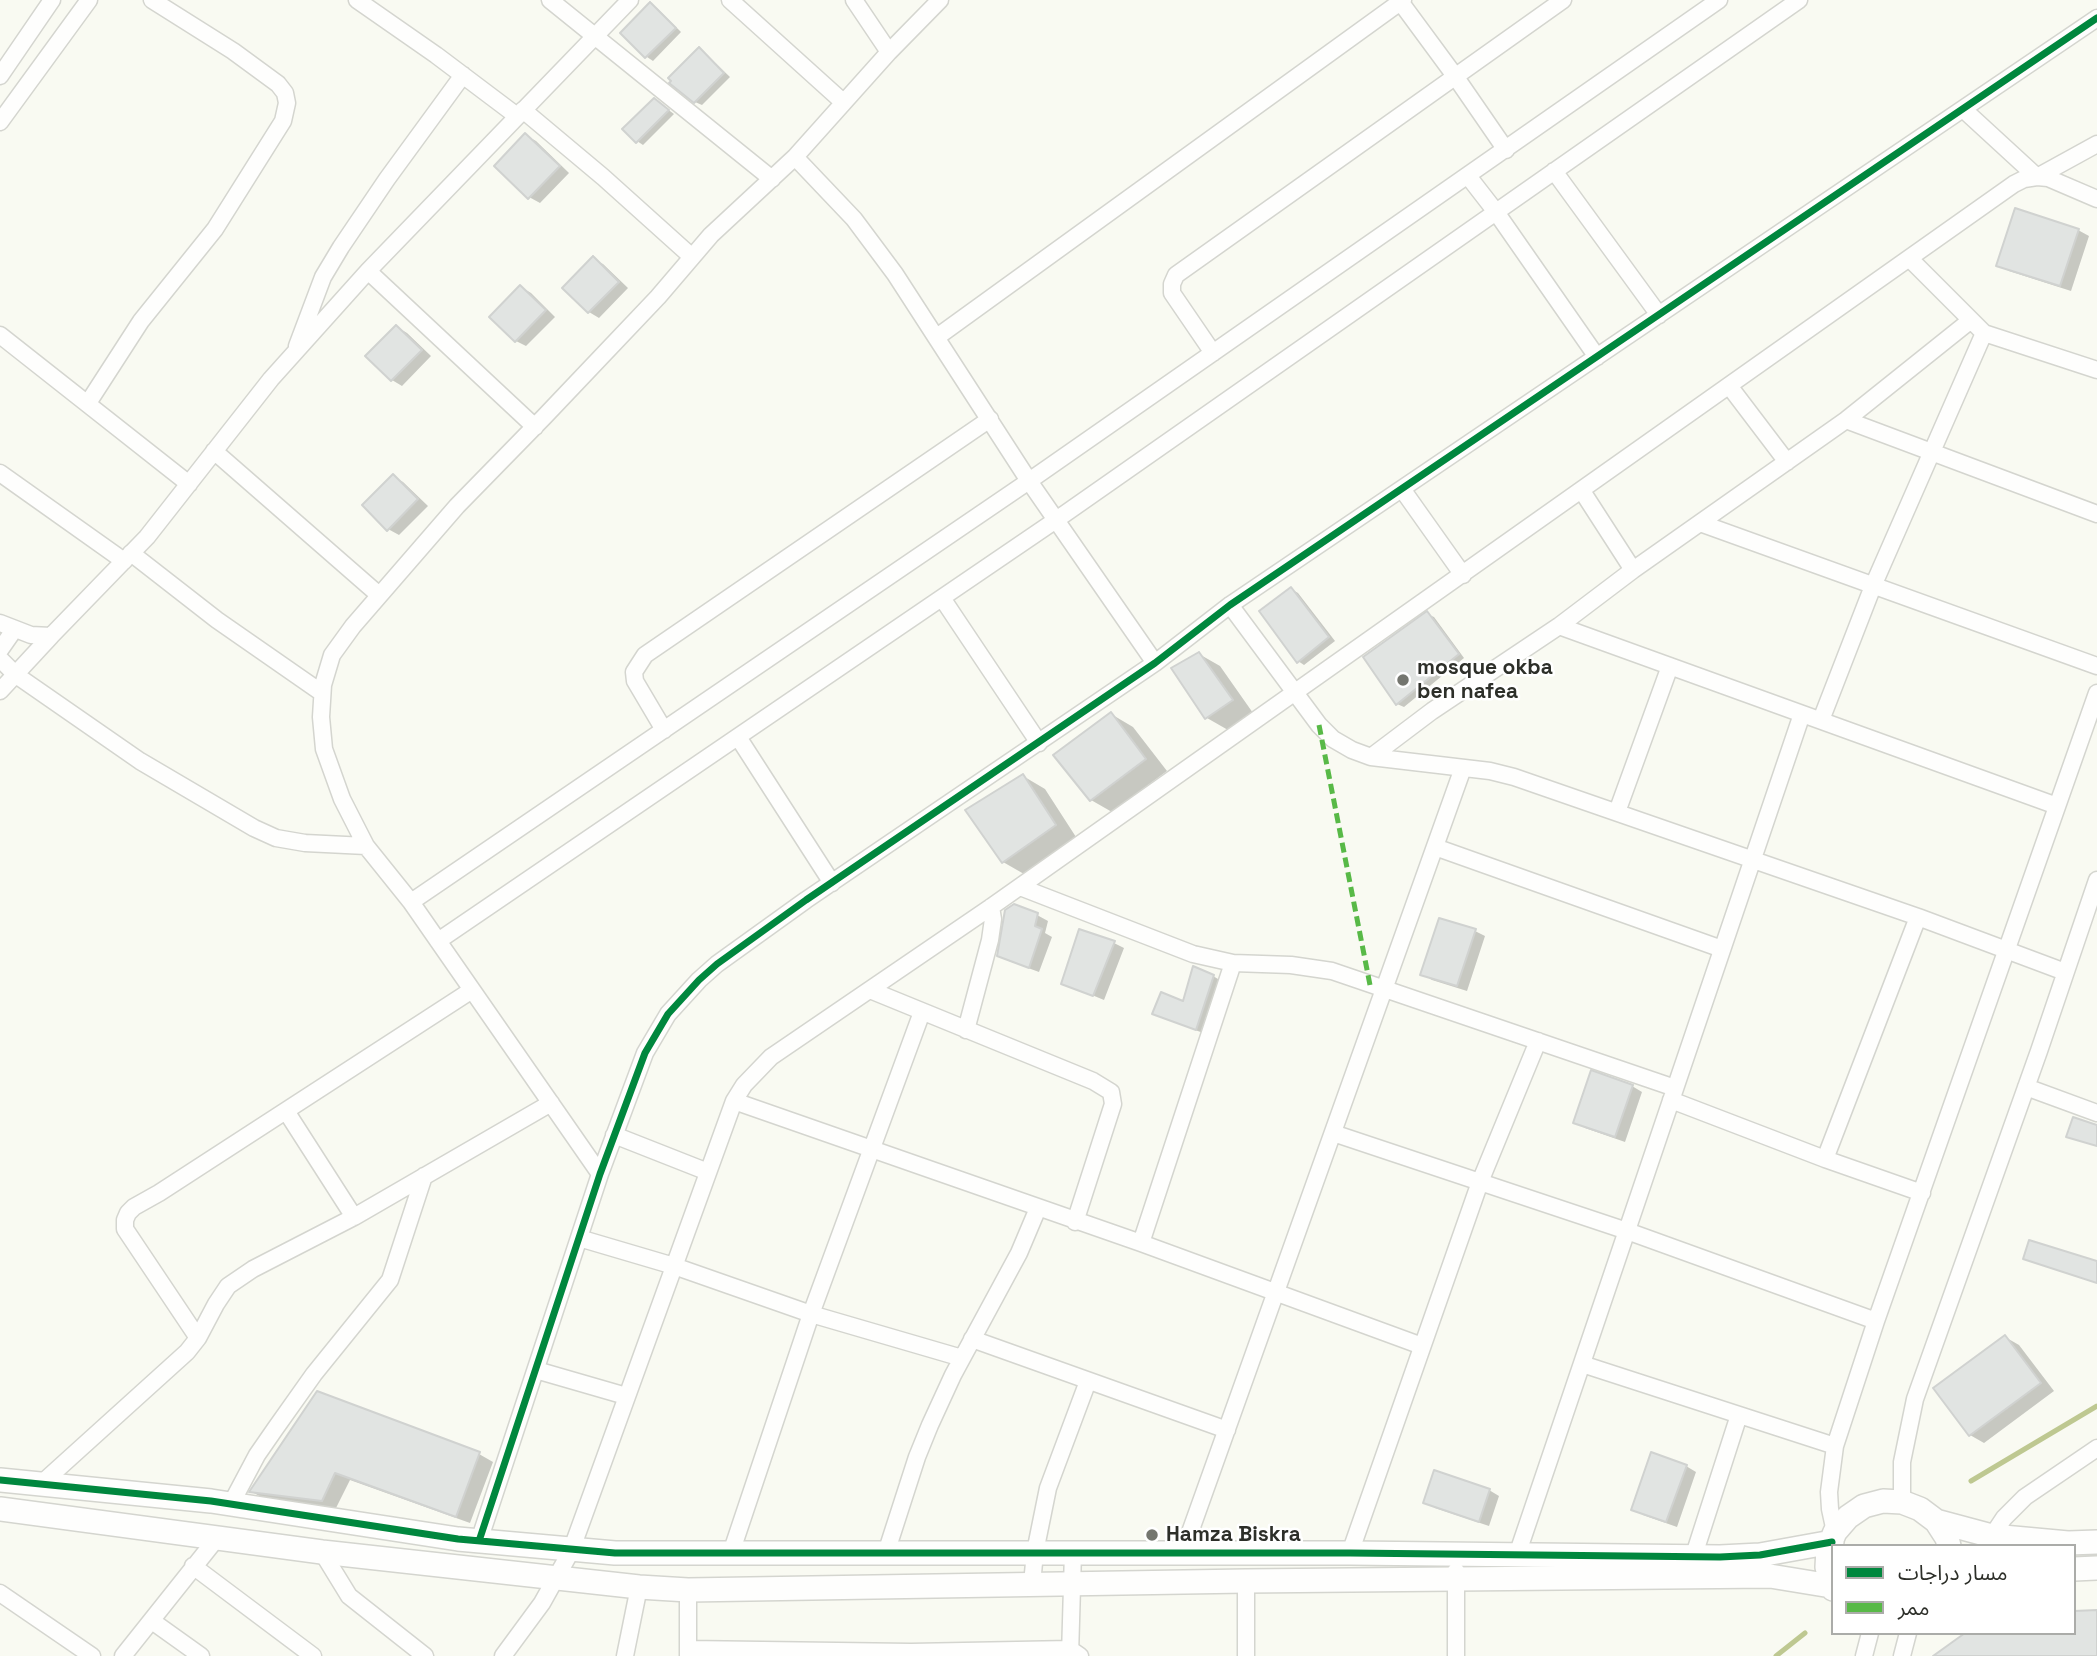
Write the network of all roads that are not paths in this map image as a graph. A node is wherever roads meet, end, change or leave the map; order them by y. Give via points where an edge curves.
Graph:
1 (52, 0) edge
2 (89, 0) edge
3 (152, 0) edge
4 (357, 0) edge
5 (550, 0) edge
6 (630, 0) edge
7 (730, 0) edge
8 (854, 0) edge
9 (940, 0) edge
10 (1563, 0) edge
11 (1719, 0) edge
12 (1799, 0) edge
13 (1401, 1) edge
14 (2097, 18) edge
15 (594, 37) junction
16 (889, 52) junction
17 (463, 75) junction
18 (0, 76) edge
19 (1455, 76) junction
20 (844, 102) junction
21 (1963, 108) junction
22 (520, 113) junction
23 (0, 122) edge
24 (2097, 144) edge
25 (1506, 150) junction
26 (795, 158) junction
27 (1554, 171) junction
28 (1468, 176) junction
29 (2037, 177) junction
30 (772, 178) junction
31 (2097, 199) edge
32 (1496, 212) junction
33 (692, 257) junction
34 (1910, 259) junction
35 (368, 271) junction
36 (1659, 315) junction
37 (1971, 320) junction
38 (1984, 333) junction
39 (0, 334) edge
40 (937, 337) junction
41 (1213, 353) junction
42 (293, 354) junction
43 (1597, 357) junction
44 (2097, 370) edge
45 (1730, 387) junction
46 (88, 403) junction
47 (990, 419) junction
48 (1846, 420) junction
49 (534, 427) junction
50 (214, 451) junction
51 (1931, 452) junction
52 (1787, 463) junction
53 (0, 473) edge
54 (1029, 481) junction
55 (189, 484) junction
56 (1402, 489) junction
57 (1582, 491) junction
58 (2097, 514) edge
59 (1056, 520) junction
60 (1700, 523) junction
61 (127, 557) junction
62 (1633, 570) junction
63 (1463, 575) junction
64 (1873, 586) junction
65 (379, 595) junction
66 (942, 598) junction
67 (1230, 606) junction
68 (7, 626) edge
69 (1559, 626) junction
70 (51, 636) junction
71 (0, 650) edge
72 (0, 659) edge
73 (1154, 663) junction
74 (1670, 666) junction
75 (2097, 666) edge
76 (16, 675) junction
77 (0, 691) edge
78 (322, 693) junction
79 (2097, 693) edge
80 (1294, 694) junction
81 (1802, 714) junction
82 (1821, 720) junction
83 (664, 730) junction
84 (738, 737) junction
85 (1039, 743) junction
86 (1371, 757) junction
87 (1463, 768) junction
88 (2057, 806) junction
89 (1617, 812) junction
90 (366, 846) junction
91 (1435, 847) junction
92 (1752, 859) junction
93 (2097, 880) edge
94 (832, 883) junction
95 (1020, 887) junction
96 (411, 902) junction
97 (992, 907) junction
98 (1918, 916) junction
99 (438, 941) junction
100 (1722, 948) junction
101 (2007, 950) junction
102 (1233, 963) junction
103 (2066, 972) junction
104 (472, 990) junction
105 (870, 990) junction
106 (1384, 990) junction
107 (922, 1012) junction
108 (966, 1030) junction
109 (1538, 1041) junction
110 (2026, 1087) junction
111 (1673, 1094) junction
112 (734, 1101) junction
113 (551, 1103) junction
114 (286, 1111) junction
115 (2097, 1113) edge
116 (1333, 1133) junction
117 (614, 1135) junction
118 (873, 1149) junction
119 (1825, 1158) junction
120 (708, 1172) junction
121 (600, 1174) junction
122 (424, 1176) junction
123 (1480, 1182) junction
124 (1922, 1193) junction
125 (1038, 1208) junction
126 (354, 1217) junction
127 (1075, 1222) junction
128 (1627, 1231) junction
129 (579, 1238) junction
130 (1142, 1243) junction
131 (674, 1266) junction
132 (1276, 1293) junction
133 (811, 1314) junction
134 (1876, 1321) junction
135 (198, 1338) junction
136 (972, 1339) junction
137 (1422, 1346) junction
138 (962, 1358) junction
139 (1582, 1364) junction
140 (536, 1370) junction
141 (1088, 1381) junction
142 (626, 1396) junction
143 (1739, 1415) junction
144 (1227, 1430) junction
145 (1835, 1446) junction
146 (2092, 1455) edge
147 (0, 1480) edge
148 (41, 1484) junction
149 (1902, 1502) junction
150 (231, 1504) junction
151 (0, 1509) edge
152 (1936, 1521) junction
153 (1992, 1536) junction
154 (1833, 1537) junction
155 (217, 1538) junction
156 (480, 1541) junction
157 (2097, 1542) edge
158 (1948, 1544) edge
159 (572, 1550) junction
160 (322, 1552) junction
161 (1035, 1552) junction
162 (1073, 1552) junction
163 (1183, 1552) junction
164 (731, 1553) junction
165 (886, 1553) junction
166 (1350, 1553) junction
167 (1457, 1553) junction
168 (1517, 1555) junction
169 (1693, 1558) junction
170 (193, 1566) junction
171 (2097, 1568) edge
172 (2076, 1569) edge
173 (558, 1577) junction
174 (1456, 1578) junction
175 (1247, 1580) junction
176 (1073, 1583) junction
177 (1831, 1583) edge
178 (1032, 1584) junction
179 (639, 1587) junction
180 (1831, 1587) edge
181 (688, 1590) junction
182 (0, 1593) edge
183 (152, 1620) junction
184 (1869, 1635) edge
185 (1908, 1635) edge
186 (688, 1653) edge
187 (911, 1654) edge
188 (1073, 1654) edge
189 (624, 1655) edge
190 (92, 1656) edge
191 (123, 1656) edge
192 (201, 1656) edge
193 (313, 1656) edge
194 (425, 1656) edge
195 (503, 1656) edge
196 (1246, 1656) edge
197 (1456, 1656) edge
198 (1864, 1656) edge
199 (1902, 1656) edge

1 - 18 street
2 - 23 street
3 - 46 street via 278,84 287,103 283,121 215,229 141,321
4 - 17 street
5 - 15 street
6 - 15 street
7 - 20 street
8 - 16 street
9 - 16 street
10 - 19 street
11 - 25 street
12 - 27 street
13 - 19 street
13 - 40 street
14 - 21 street
15 - 22 street
15 - 30 street
16 - 20 street
17 - 22 street
17 - 42 street via 341,247 323,277
19 - 25 street
19 - 41 street via 1175,275 1172,293
20 - 26 street
21 - 29 street
21 - 36 street
22 - 33 street via 603,177
22 - 35 street
24 - 29 street
25 - 28 street
26 - 30 street
26 - 40 street via 854,219
27 - 32 street
27 - 36 street
28 - 32 street
28 - 41 street
29 - 31 street
29 - 34 street via 2014,184
30 - 33 street
32 - 43 street
32 - 59 street
33 - 49 street
34 - 37 street
34 - 45 street
35 - 42 street
35 - 49 street
36 - 43 street
37 - 38 street
37 - 48 street
38 - 44 street
38 - 51 street
39 - 46 street
40 - 47 street
41 - 54 street
42 - 50 street
43 - 56 street
45 - 52 street
45 - 57 street
46 - 55 street
47 - 54 street
47 - 83 street via 645,655 635,681
48 - 51 street
48 - 52 street
49 - 65 street
50 - 55 street
50 - 65 street
51 - 58 street
51 - 64 street
52 - 60 street
53 - 61 street
54 - 59 street
54 - 83 street
55 - 61 street
56 - 63 street
56 - 67 street
57 - 62 street
57 - 63 street
59 - 66 street
59 - 73 street
60 - 62 street
60 - 64 street
61 - 70 street
61 - 78 street
62 - 69 street
63 - 80 street
64 - 75 street
64 - 82 street
65 - 78 street via 332,655
66 - 84 street
66 - 85 street
67 - 73 street
67 - 80 street
68 - 70 street
68 - 71 street
69 - 74 street
69 - 86 street
70 - 76 street
72 - 76 street
73 - 85 street
74 - 81 street
74 - 89 street
76 - 77 street
76 - 90 street via 140,761 254,828 305,843
78 - 90 street via 324,748 342,799
79 - 88 street
80 - 86 street via 1334,739
80 - 95 street
81 - 82 street
81 - 92 street
82 - 88 street
83 - 96 street
84 - 94 street
84 - 99 street
85 - 94 street
86 - 87 street
87 - 89 street via 1514,777
87 - 91 street
88 - 101 street
89 - 92 street
90 - 96 street
91 - 100 street
91 - 106 street
92 - 98 street
92 - 100 street
93 - 103 street
94 - 117 street via 717,964 668,1014 645,1053
95 - 97 street
95 - 102 street via 1193,954
96 - 99 street
97 - 105 street
97 - 108 street via 990,940
98 - 101 street
98 - 119 street
99 - 104 street
100 - 111 street
101 - 103 street
101 - 124 street
102 - 106 street via 1311,967
102 - 130 street
103 - 110 street
104 - 113 street
104 - 114 street
105 - 107 street
105 - 112 street via 771,1057
106 - 109 street
106 - 116 street
107 - 108 street
107 - 118 street
108 - 127 street via 1111,1092 1113,1104
109 - 111 street
109 - 123 street
110 - 115 street
110 - 149 street via 1915,1399 1902,1462
111 - 119 street
111 - 128 street
112 - 118 street
112 - 120 street
113 - 121 street
113 - 122 street
114 - 126 street
114 - 135 street via 134,1207 125,1220 125,1229
116 - 123 street
116 - 132 street
117 - 120 street
117 - 121 street
118 - 125 street
118 - 133 street
119 - 124 street
120 - 131 street
121 - 129 street
122 - 126 street
122 - 150 street via 390,1280 314,1374 257,1455
123 - 128 street
123 - 137 street
124 - 134 street
125 - 127 street
125 - 136 street
126 - 135 street via 228,1286
127 - 130 street
128 - 134 street
128 - 139 street
129 - 131 street
129 - 140 street
130 - 132 street
131 - 133 street
131 - 142 street
132 - 137 street
132 - 144 street
133 - 138 street
133 - 164 street
134 - 145 street
135 - 148 street
136 - 138 street
136 - 141 street
137 - 166 street
138 - 165 street via 917,1457
139 - 143 street
139 - 168 street
140 - 142 street
140 - 156 street
141 - 144 street
141 - 161 street via 1048,1488
142 - 159 street
143 - 145 street
143 - 169 street
144 - 163 street
145 - 154 street via 1829,1492
146 - 153 street via 2025,1497
147 - 148 street
148 - 150 street
149 - 152 street
149 - 154 street via 1864,1506 1848,1517
150 - 156 street
151 - 155 street
152 - 153 street
152 - 158 street
153 - 157 street
154 - 169 street via 1760,1555
154 - 177 street via 1827,1567
155 - 160 street
155 - 170 street
156 - 159 street
159 - 164 street
159 - 173 street
160 - 173 street
160 - 194 street via 349,1596
161 - 162 street
161 - 165 street
161 - 178 street
162 - 163 street
162 - 176 street
163 - 166 street
164 - 165 street
166 - 167 street
167 - 168 street
167 - 174 street
168 - 169 street
170 - 183 street
170 - 193 street
171 - 172 street
173 - 179 street
173 - 195 street
174 - 175 street
174 - 180 street via 1770,1576
174 - 197 street
175 - 176 street
175 - 196 street
176 - 178 street
176 - 188 street
178 - 181 street
179 - 181 street
179 - 189 street
181 - 186 street
182 - 190 street
183 - 191 street
183 - 192 street
184 - 198 street
185 - 199 street
186 - 187 street
187 - 188 street

